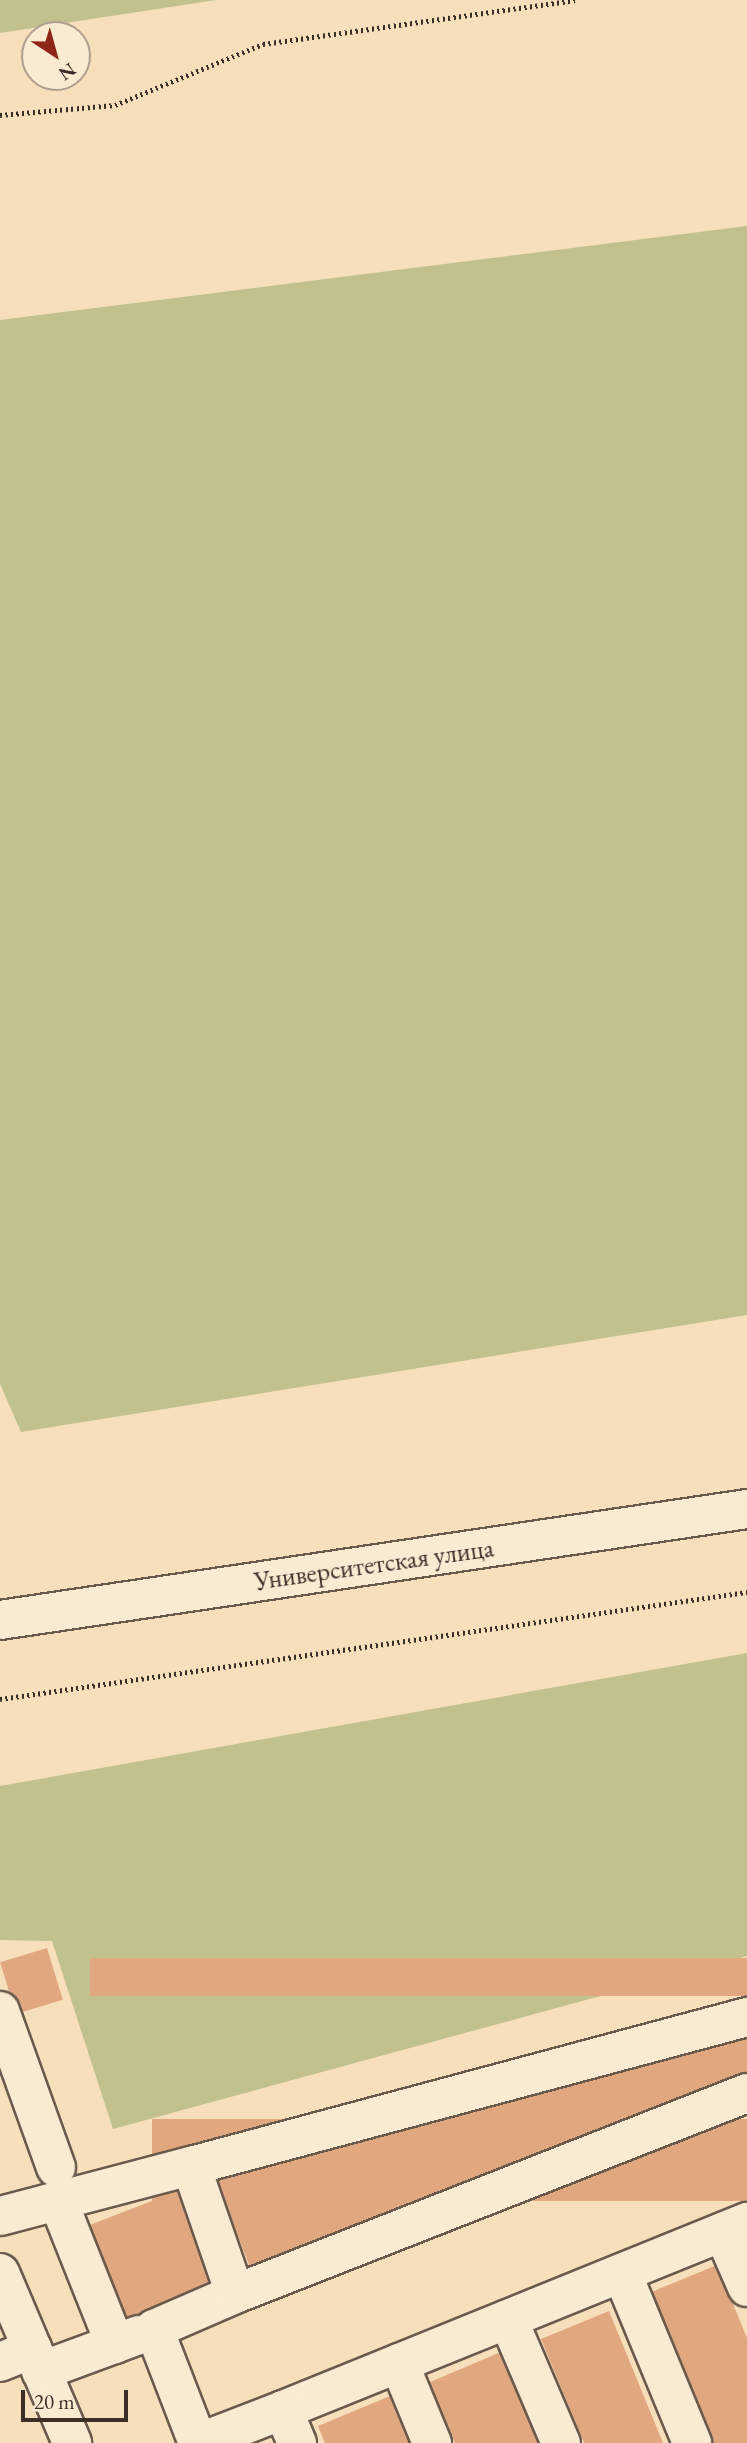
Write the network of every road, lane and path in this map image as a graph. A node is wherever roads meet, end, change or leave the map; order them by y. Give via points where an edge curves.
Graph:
1 (575, 0) edge
2 (0, 115) edge
3 (747, 1509) edge
4 (747, 1592) edge
5 (0, 1620) edge
6 (0, 1699) edge
7 (0, 2011) edge
8 (747, 2017) edge
9 (747, 2093) edge
10 (191, 2166) junction
11 (57, 2184) junction
12 (0, 2216) edge
13 (735, 2227) edge
14 (0, 2273) edge
15 (622, 2273) junction
16 (747, 2287) edge
17 (235, 2294) junction
18 (508, 2319) junction
19 (155, 2329) junction
20 (115, 2344) junction
21 (24, 2361) edge
22 (399, 2363) junction
23 (290, 2427) edge
24 (72, 2443) edge
25 (198, 2443) edge
26 (432, 2443) edge
27 (561, 2443) edge
28 (692, 2443) edge

1 - 2 path via 263,44 115,105
3 - 5 street, Университетская улица
4 - 6 path
7 - 11 street
8 - 10 street
9 - 17 street
10 - 11 street
10 - 17 street
11 - 12 street
11 - 20 street
13 - 15 street
13 - 16 street
14 - 21 street
15 - 18 street
15 - 28 street
17 - 19 street
18 - 22 street
18 - 27 street
19 - 20 street
19 - 25 street
20 - 21 street
21 - 24 street
22 - 23 street
22 - 26 street
23 - 25 street

